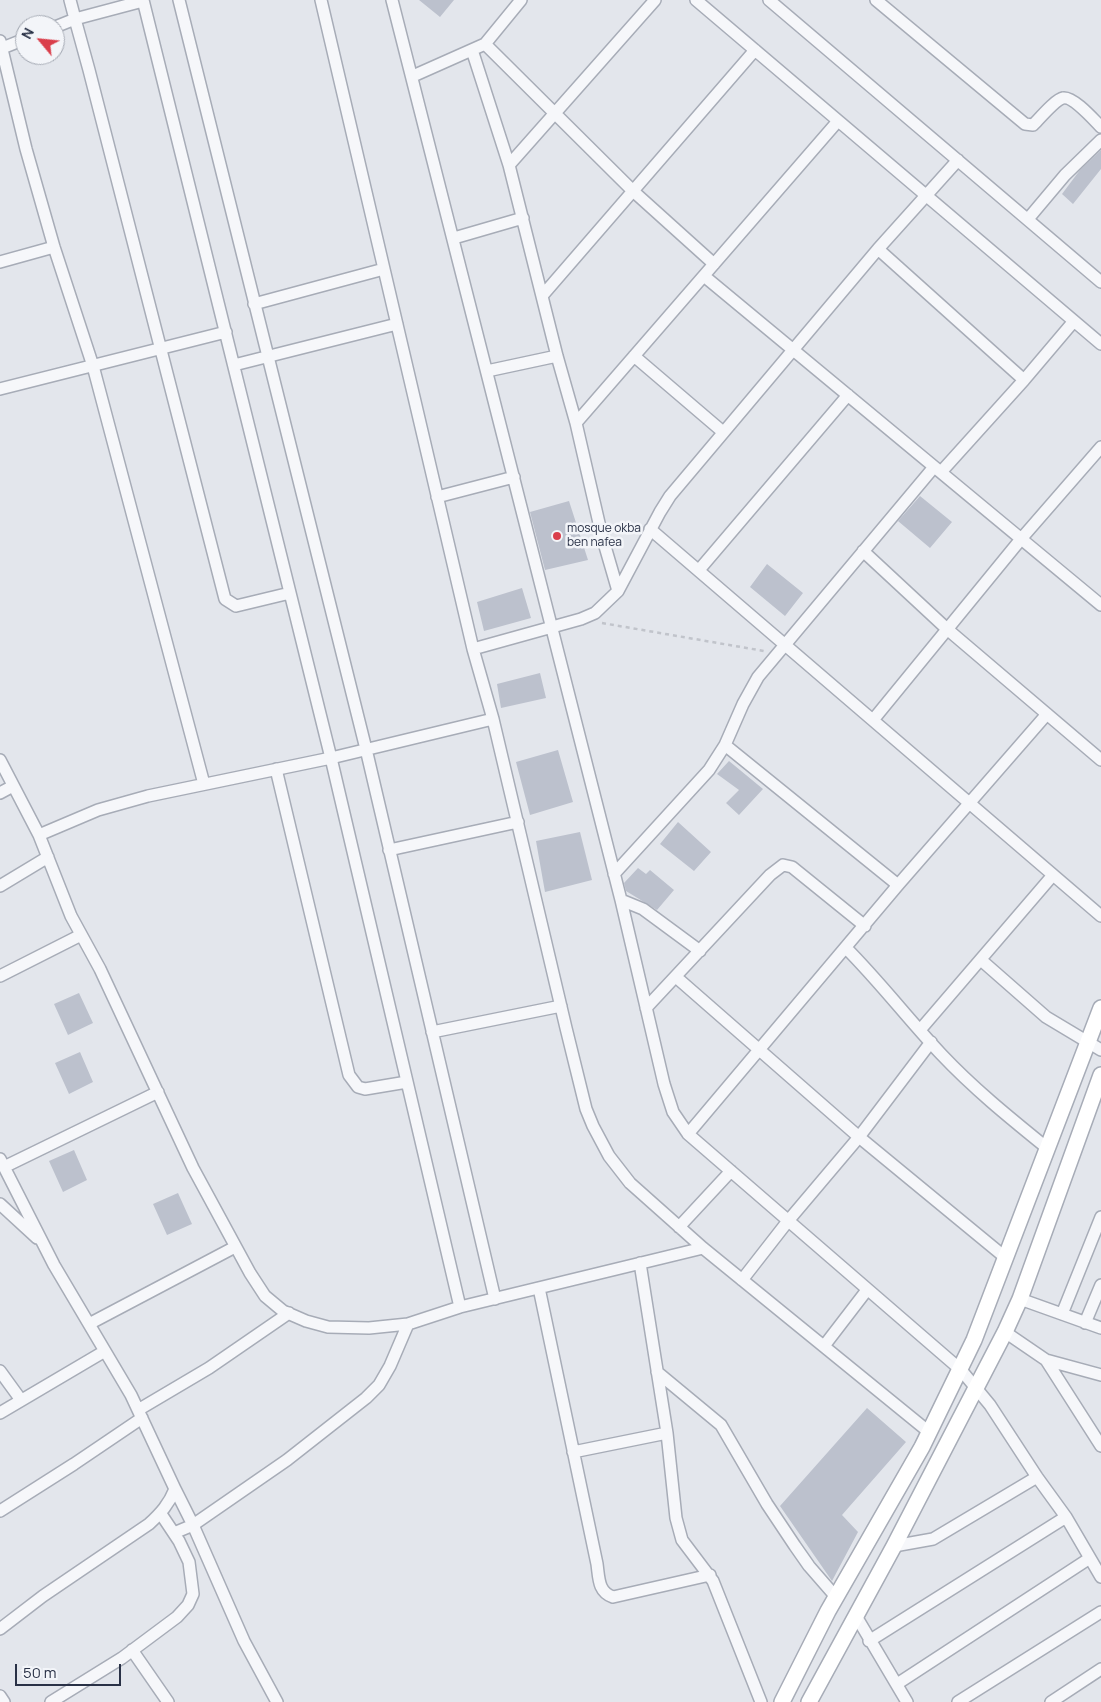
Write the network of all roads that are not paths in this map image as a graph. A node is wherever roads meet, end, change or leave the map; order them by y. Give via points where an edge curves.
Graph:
1 (70, 0) edge
2 (179, 0) edge
3 (321, 0) edge
4 (392, 0) edge
5 (520, 0) edge
6 (655, 0) edge
7 (696, 0) edge
8 (769, 0) edge
9 (876, 0) edge
10 (143, 1) edge
11 (75, 19) junction
12 (65, 23) edge
13 (15, 42) edge
14 (485, 44) junction
15 (1, 46) edge
16 (472, 50) junction
17 (755, 50) junction
18 (413, 76) junction
19 (554, 114) junction
20 (838, 121) junction
21 (1101, 127) edge
22 (1101, 140) edge
23 (958, 160) junction
24 (509, 165) junction
25 (633, 191) junction
26 (926, 195) junction
27 (522, 218) junction
28 (1028, 219) junction
29 (454, 238) junction
30 (54, 247) junction
31 (878, 249) junction
32 (0, 262) edge
33 (714, 264) junction
34 (384, 268) junction
35 (704, 276) junction
36 (1101, 282) edge
37 (542, 296) junction
38 (254, 304) junction
39 (1074, 321) junction
40 (397, 324) junction
41 (226, 332) junction
42 (1101, 344) edge
43 (161, 348) junction
44 (793, 350) junction
45 (268, 356) junction
46 (557, 356) junction
47 (634, 356) junction
48 (94, 366) junction
49 (234, 366) junction
50 (487, 370) junction
51 (1024, 380) junction
52 (0, 390) edge
53 (848, 396) junction
54 (576, 423) junction
55 (723, 432) junction
56 (1101, 446) edge
57 (937, 470) junction
58 (514, 477) junction
59 (437, 497) junction
60 (650, 529) junction
61 (1021, 539) junction
62 (863, 551) junction
63 (699, 570) junction
64 (618, 591) junction
65 (290, 593) junction
66 (1101, 605) edge
67 (552, 628) junction
68 (947, 630) junction
69 (473, 649) junction
70 (782, 649) junction
71 (1047, 714) junction
72 (493, 719) junction
73 (873, 720) junction
74 (725, 745) junction
75 (366, 750) junction
76 (331, 758) junction
77 (0, 760) edge
78 (1101, 760) edge
79 (276, 769) junction
80 (204, 784) junction
81 (13, 786) junction
82 (0, 793) edge
83 (970, 803) junction
84 (518, 822) junction
85 (39, 835) junction
86 (389, 850) junction
87 (48, 857) junction
88 (614, 874) junction
89 (1053, 875) junction
90 (898, 885) junction
91 (0, 886) edge
92 (621, 900) junction
93 (1101, 916) edge
94 (865, 926) junction
95 (82, 935) junction
96 (846, 948) junction
97 (700, 951) junction
98 (981, 960) junction
99 (0, 976) edge
100 (676, 977) junction
101 (560, 1006) junction
102 (646, 1008) junction
103 (1100, 1014) edge
104 (920, 1030) junction
105 (432, 1032) junction
106 (931, 1042) junction
107 (1094, 1047) edge
108 (759, 1049) junction
109 (1101, 1076) edge
110 (407, 1082) junction
111 (158, 1092) junction
112 (688, 1134) junction
113 (859, 1137) junction
114 (1048, 1148) junction
115 (2, 1163) edge
116 (731, 1171) junction
117 (0, 1204) edge
118 (1101, 1216) edge
119 (788, 1221) junction
120 (679, 1227) junction
121 (42, 1242) junction
122 (235, 1247) junction
123 (703, 1248) junction
124 (1006, 1258) junction
125 (640, 1264) junction
126 (742, 1280) junction
127 (1101, 1285) edge
128 (538, 1288) junction
129 (867, 1290) junction
130 (495, 1299) junction
131 (1020, 1299) junction
132 (460, 1307) junction
133 (289, 1313) junction
134 (1062, 1314) junction
135 (1086, 1323) junction
136 (89, 1324) junction
137 (408, 1324) junction
138 (1101, 1328) edge
139 (1005, 1332) junction
140 (824, 1346) junction
141 (105, 1351) junction
142 (1046, 1360) junction
143 (961, 1370) junction
144 (0, 1372) edge
145 (657, 1372) junction
146 (1101, 1375) edge
147 (976, 1386) junction
148 (21, 1400) junction
149 (0, 1413) edge
150 (140, 1414) junction
151 (666, 1432) junction
152 (929, 1432) junction
153 (1101, 1446) edge
154 (573, 1452) junction
155 (1036, 1477) junction
156 (175, 1489) junction
157 (0, 1511) edge
158 (161, 1514) junction
159 (1066, 1517) junction
160 (193, 1525) junction
161 (174, 1533) junction
162 (894, 1546) junction
163 (1090, 1558) junction
164 (710, 1575) junction
165 (1101, 1577) edge
166 (836, 1597) junction
167 (1101, 1612) edge
168 (856, 1616) junction
169 (0, 1629) edge
170 (870, 1641) junction
171 (132, 1650) junction
172 (1101, 1669) edge
173 (897, 1684) junction
174 (0, 1696) edge
175 (4, 1702) edge
176 (51, 1702) edge
177 (168, 1702) edge
178 (277, 1702) edge
179 (761, 1702) edge
180 (782, 1702) edge
181 (809, 1702) edge
182 (907, 1702) edge
183 (958, 1702) edge
184 (1052, 1702) edge

1 - 11 street
2 - 38 street
3 - 34 street
4 - 18 street
5 - 14 street
6 - 19 street
7 - 17 street
8 - 23 street
9 - 21 street via 1025,124 1033,125 1058,100 1066,98
10 - 11 street
10 - 41 street
11 - 12 street
11 - 43 street
13 - 15 street
14 - 16 street
14 - 19 street
15 - 30 street
16 - 18 street
16 - 24 street
17 - 20 street
17 - 25 street
18 - 29 street
19 - 24 street
19 - 25 street
20 - 26 street
20 - 33 street
22 - 28 street via 1065,175
23 - 26 street
23 - 28 street
24 - 27 street
25 - 33 street
25 - 37 street
26 - 31 street
26 - 39 street
27 - 29 street
27 - 37 street
28 - 36 street
29 - 50 street
30 - 32 street
30 - 48 street
31 - 44 street
31 - 51 street
33 - 35 street
34 - 38 street
34 - 40 street
35 - 44 street
35 - 47 street
37 - 46 street
38 - 45 street
39 - 42 street
39 - 51 street
40 - 45 street
40 - 59 street
41 - 43 street
41 - 49 street
43 - 48 street
43 - 65 street via 225,599 236,606
44 - 53 street
44 - 55 street
45 - 49 street
45 - 75 street
46 - 50 street
46 - 54 street
47 - 54 street
47 - 55 street
48 - 52 street
48 - 80 street
49 - 65 street
50 - 58 street
51 - 57 street
53 - 57 street
53 - 63 street
54 - 64 street
55 - 60 street via 670,496
56 - 61 street
57 - 61 street
57 - 62 street
58 - 59 street
58 - 67 street
59 - 69 street
60 - 63 street
60 - 64 street
61 - 66 street
61 - 68 street
62 - 68 street
62 - 70 street
63 - 70 street
64 - 67 street via 595,613
65 - 76 street
67 - 69 street
67 - 88 street
68 - 71 street
68 - 73 street
69 - 72 street
70 - 73 street
70 - 74 street via 749,690
71 - 78 street
71 - 83 street
72 - 75 street
72 - 84 street
73 - 83 street
74 - 88 street via 708,770
74 - 90 street
75 - 76 street
75 - 86 street
76 - 79 street
76 - 110 street
77 - 81 street
79 - 80 street
79 - 110 street via 349,1075 358,1088 365,1089
80 - 85 street via 98,810
81 - 82 street
81 - 85 street
83 - 89 street
83 - 90 street
84 - 86 street
84 - 101 street
85 - 87 street
86 - 105 street
87 - 91 street
87 - 95 street
88 - 92 street
89 - 93 street
89 - 98 street
90 - 94 street
92 - 97 street via 644,909
92 - 102 street
94 - 96 street
94 - 97 street via 792,867 783,865
95 - 99 street
95 - 111 street
96 - 104 street
96 - 108 street
97 - 100 street
98 - 104 street
98 - 107 street via 1046,1017
100 - 102 street
100 - 108 street
101 - 105 street
101 - 120 street via 586,1109 609,1156 630,1183
102 - 112 street via 667,1096
103 - 107 street
104 - 106 street
105 - 130 street
106 - 113 street
106 - 114 street via 988,1101
107 - 114 street
108 - 112 street
108 - 113 street
109 - 131 street
110 - 132 street
111 - 115 street
111 - 122 street
112 - 116 street
113 - 119 street
113 - 124 street
114 - 124 street
115 - 121 street
116 - 119 street
116 - 120 street
117 - 121 street
118 - 134 street
119 - 126 street
119 - 129 street
120 - 123 street
121 - 136 street
122 - 133 street via 265,1296
122 - 136 street
123 - 125 street
123 - 126 street
124 - 143 street
125 - 128 street
125 - 145 street
126 - 140 street
127 - 135 street
128 - 130 street
128 - 154 street
129 - 140 street
129 - 143 street
130 - 132 street
131 - 134 street
131 - 139 street
132 - 137 street
133 - 137 street via 328,1327 369,1328
133 - 150 street
134 - 135 street
135 - 138 street
136 - 141 street
137 - 160 street via 390,1366 379,1385 366,1398 288,1460
139 - 142 street
139 - 147 street
140 - 152 street
141 - 148 street
141 - 150 street
142 - 146 street
142 - 153 street
143 - 147 street
143 - 152 street
144 - 148 street
145 - 151 street
145 - 166 street via 721,1425 808,1566
147 - 155 street
147 - 162 street
148 - 149 street
150 - 156 street
150 - 157 street via 74,1464
151 - 154 street
151 - 164 street via 676,1518 682,1540
152 - 166 street
154 - 164 street via 600,1585 607,1595 613,1597
155 - 159 street
155 - 162 street via 933,1539
156 - 158 street
156 - 160 street
158 - 161 street
158 - 169 street
159 - 163 street
159 - 170 street
160 - 161 street
160 - 178 street via 244,1641
161 - 171 street via 189,1562 193,1594 177,1617
162 - 168 street
163 - 165 street
163 - 173 street
164 - 179 street
166 - 180 street
167 - 183 street
168 - 170 street
168 - 181 street
170 - 173 street
171 - 176 street
171 - 177 street
172 - 184 street
173 - 182 street
174 - 175 street

